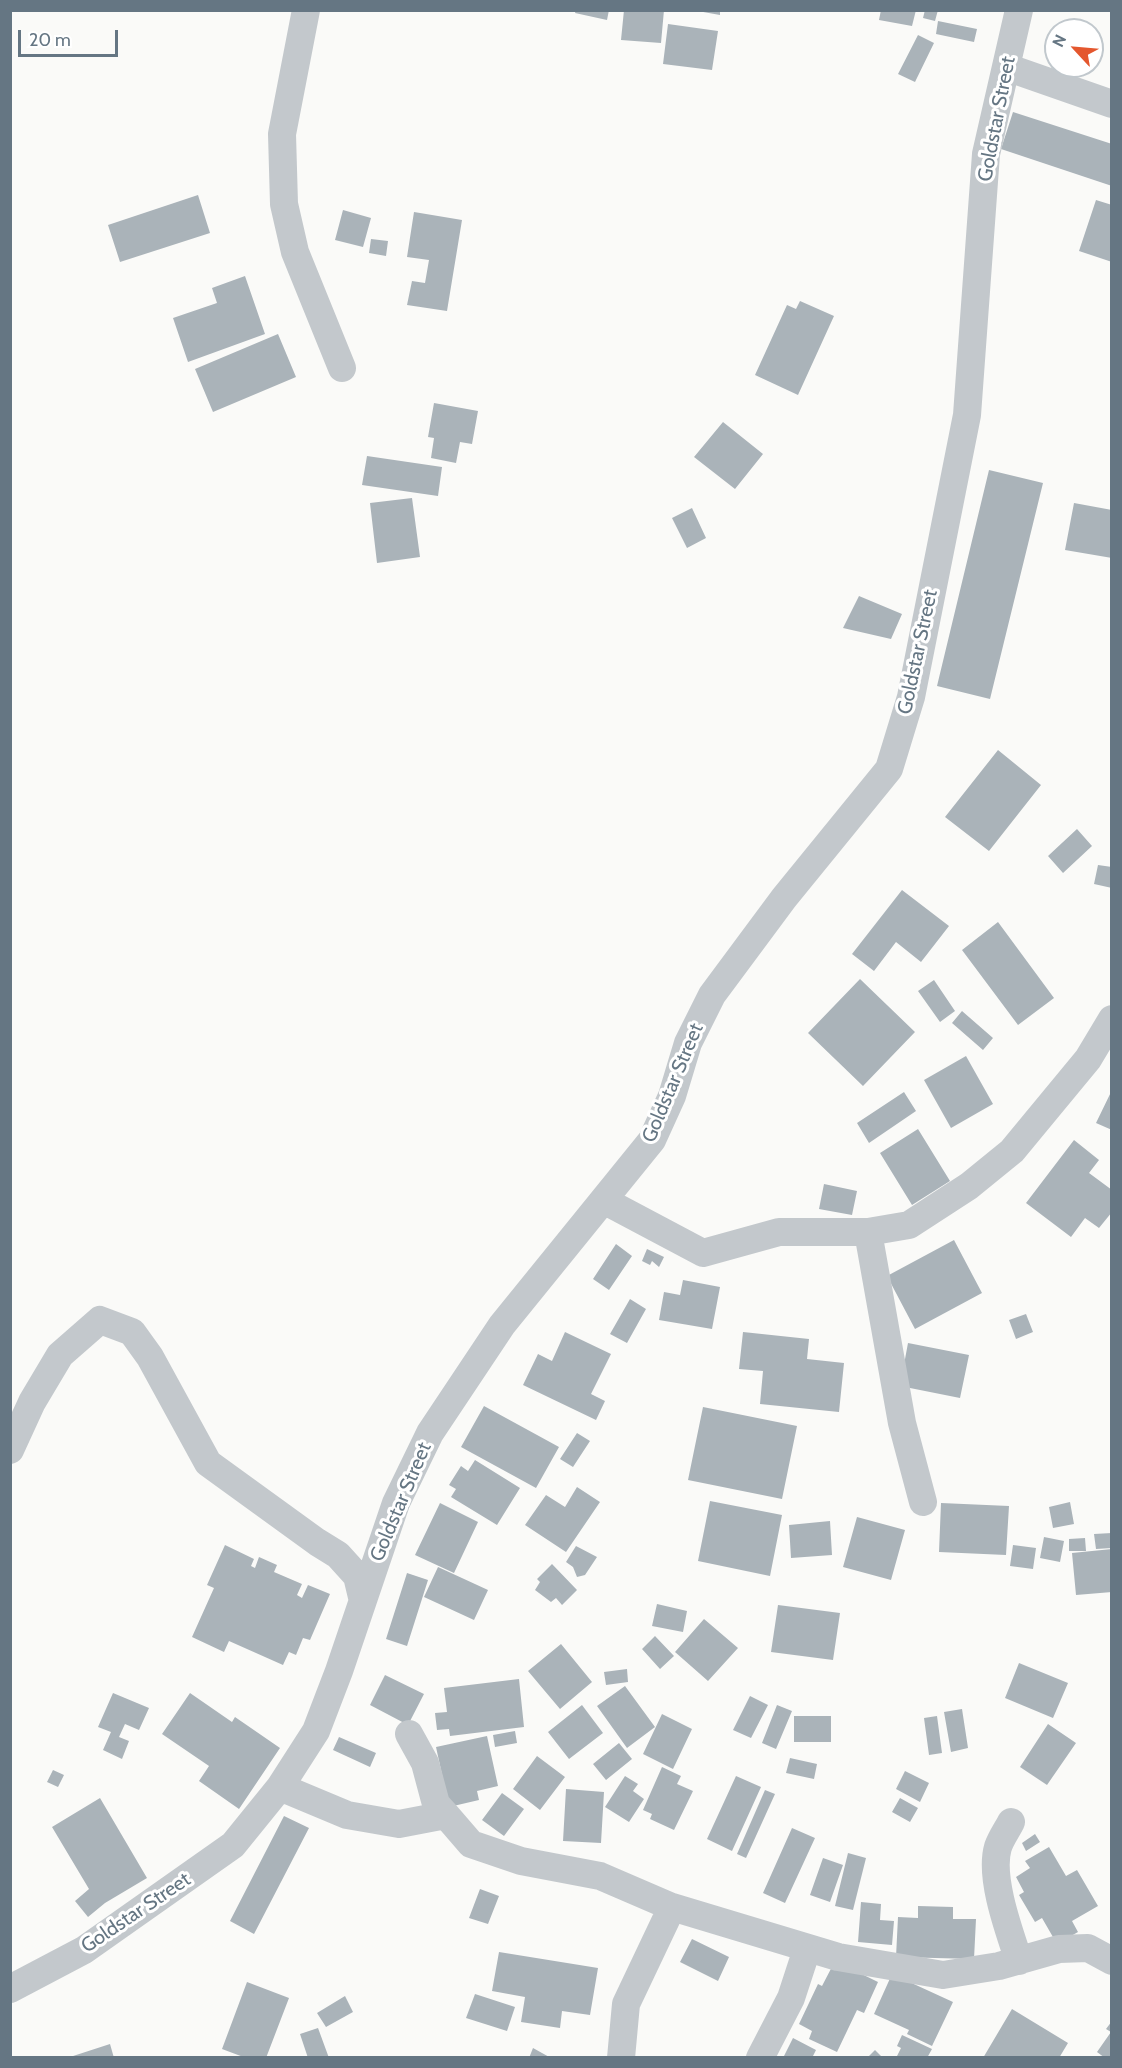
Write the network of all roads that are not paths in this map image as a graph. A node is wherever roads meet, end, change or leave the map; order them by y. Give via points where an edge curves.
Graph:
1 (306, 10) edge
2 (1019, 10) edge
3 (1006, 67) junction
4 (1112, 104) edge
5 (342, 368) dead end
6 (1112, 1019) edge
7 (1100, 1062) edge
8 (605, 1201) junction
9 (868, 1232) junction
10 (10, 1450) edge
11 (923, 1502) dead end
12 (362, 1597) junction
13 (409, 1734) dead end
14 (280, 1787) junction
15 (446, 1815) junction
16 (1011, 1822) dead end
17 (672, 1907) junction
18 (807, 1949) junction
19 (1019, 1960) junction
20 (1112, 1961) edge
21 (10, 1989) edge
22 (621, 2058) edge
23 (760, 2058) edge

1 - 5 street via 282,134 284,204 295,252
2 - 3 street, Goldstar Street
3 - 4 street
3 - 8 street, Goldstar Street via 986,154 967,415 911,697 889,770 784,898 712,995 688,1042 672,1096 652,1140
6 - 7 street
7 - 9 street via 1012,1150 969,1186 909,1225
8 - 9 street via 703,1252 779,1232
8 - 12 street, Goldstar Street via 502,1325 430,1433 396,1503
9 - 11 street via 902,1423
10 - 12 street via 60,1355 100,1320 118,1325 132,1332 150,1357 208,1463 338,1555 357,1576
12 - 14 street, Goldstar Street via 316,1731
13 - 15 street via 425,1763 436,1804
14 - 15 street via 347,1815 399,1824
14 - 21 street, Goldstar Street via 233,1845 84,1950
15 - 17 street via 471,1844 521,1861 600,1876
16 - 19 street via 998,1848 998,1878 1006,1922
17 - 18 street
17 - 22 street via 626,2004
18 - 19 street via 943,1975
18 - 23 street via 791,1998
19 - 20 street via 1059,1949 1088,1948

